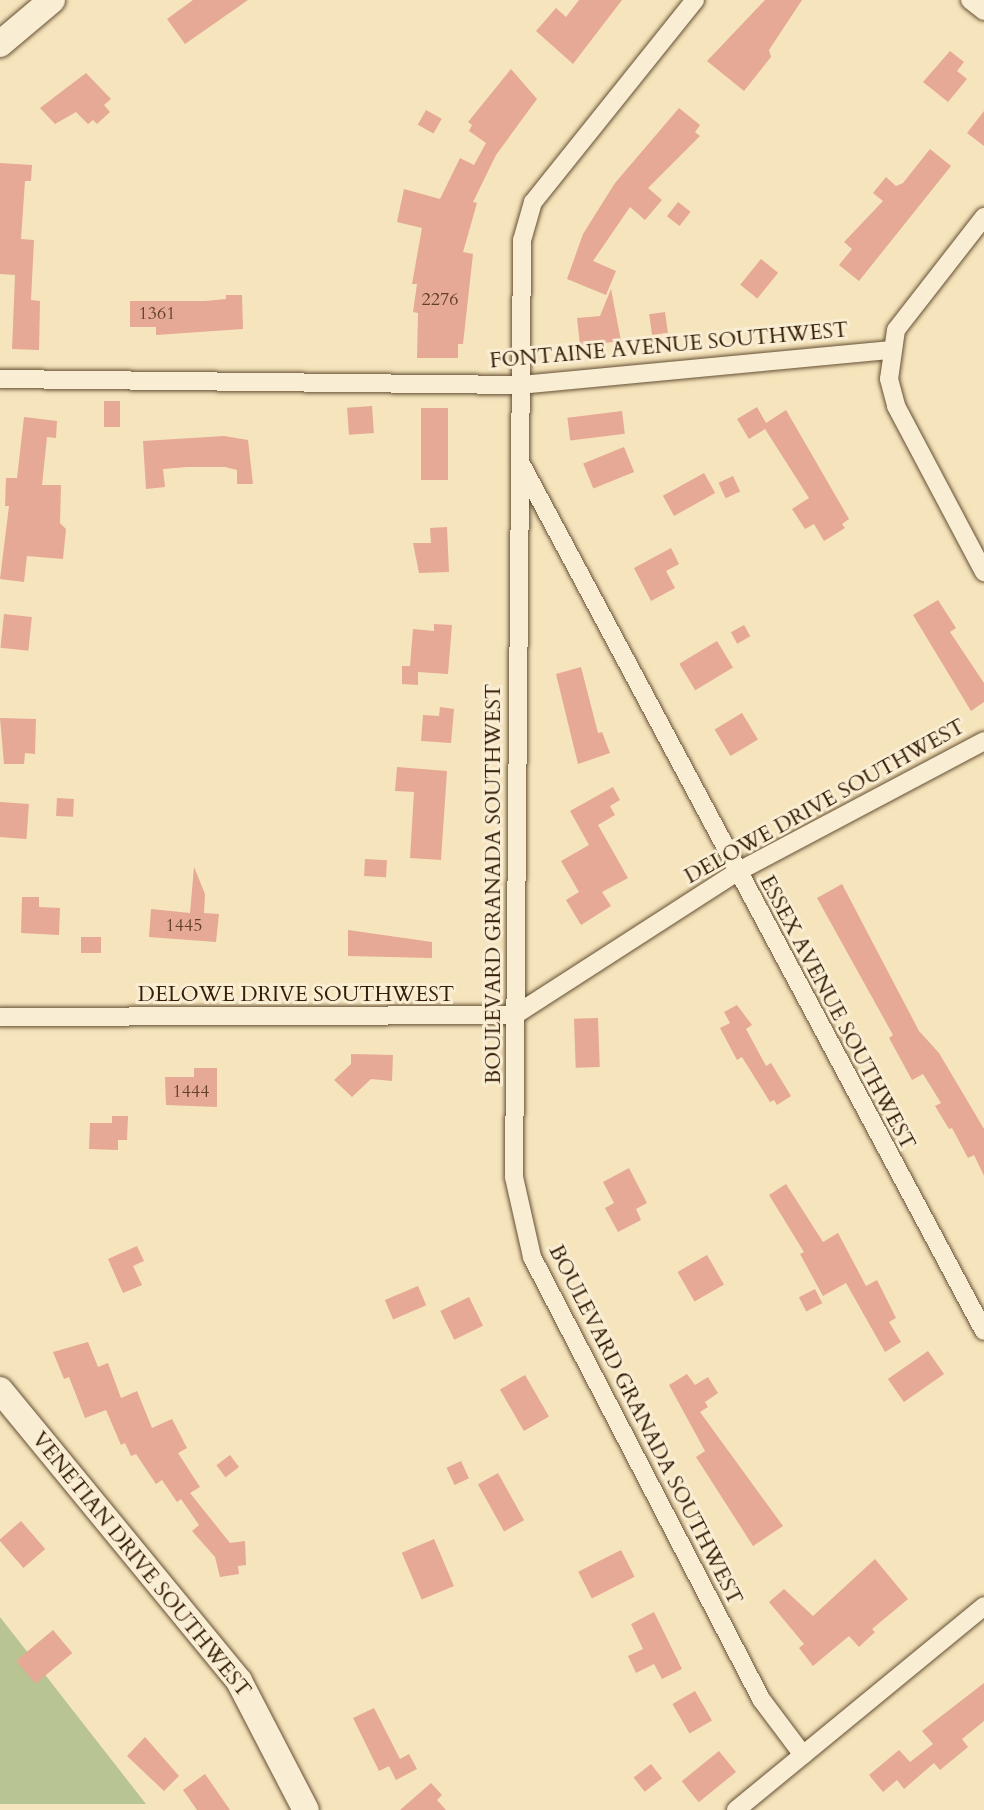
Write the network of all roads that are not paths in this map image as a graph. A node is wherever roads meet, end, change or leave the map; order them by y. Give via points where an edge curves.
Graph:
1 (52, 0) edge
2 (695, 0) edge
3 (970, 0) edge
4 (984, 11) edge
5 (0, 44) edge
6 (984, 217) edge
7 (890, 350) junction
8 (0, 379) edge
9 (520, 385) junction
10 (520, 460) junction
11 (984, 572) edge
12 (984, 741) edge
13 (737, 872) junction
14 (515, 1015) junction
15 (0, 1017) edge
16 (984, 1331) edge
17 (0, 1390) edge
18 (984, 1606) edge
19 (803, 1755) junction
20 (306, 1810) edge
21 (736, 1810) edge

1 - 5 street
2 - 9 street, BOULEVARD GRANADA SOUTHWEST via 533,202 522,240
3 - 4 street
6 - 7 street via 906,313
7 - 9 street, FONTAINE AVENUE SOUTHWEST
7 - 11 street via 889,379 896,406
8 - 9 street, FONTAINE AVENUE SOUTHWEST
9 - 10 street, BOULEVARD GRANADA SOUTHWEST
10 - 13 street, ESSEX AVENUE SOUTHWEST
10 - 14 street, BOULEVARD GRANADA SOUTHWEST
12 - 13 street, DELOWE DRIVE SOUTHWEST
13 - 14 street, DELOWE DRIVE SOUTHWEST
13 - 16 street, ESSEX AVENUE SOUTHWEST
14 - 15 street, DELOWE DRIVE SOUTHWEST
14 - 19 street, BOULEVARD GRANADA SOUTHWEST via 514,1177 532,1257 761,1699
17 - 20 street, VENETIAN DRIVE SOUTHWEST via 239,1681
18 - 19 street
19 - 21 street

